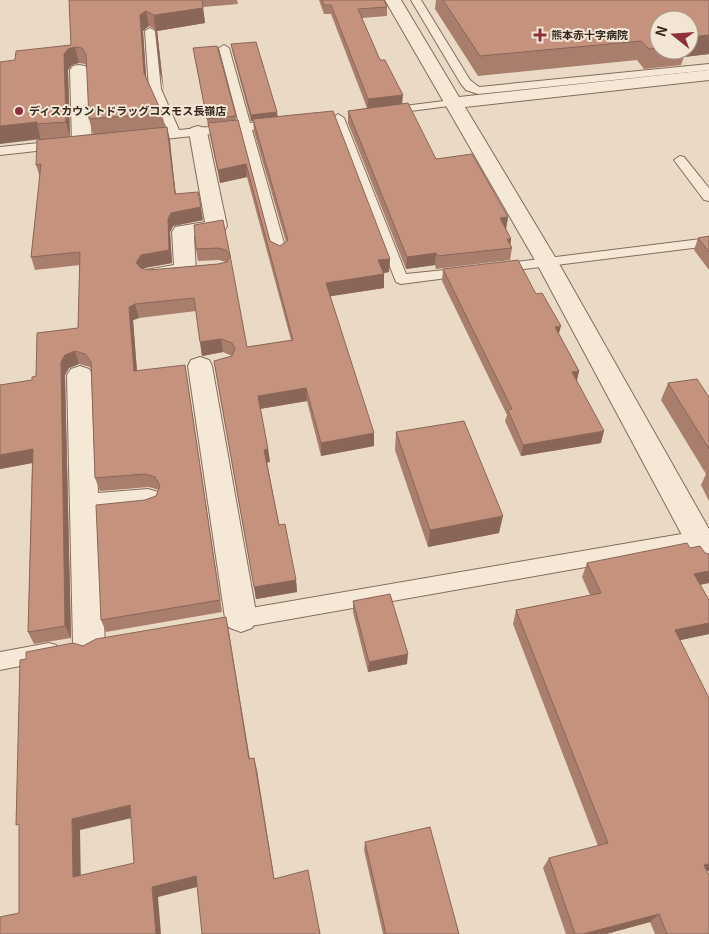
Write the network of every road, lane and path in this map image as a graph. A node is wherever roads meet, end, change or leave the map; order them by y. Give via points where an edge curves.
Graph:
1 (393, 0) edge
2 (416, 0) edge
3 (150, 31) edge
4 (224, 48) dead end
5 (709, 67) edge
6 (79, 70) dead end
7 (709, 75) edge
8 (452, 103) junction
9 (376, 113) edge
10 (338, 118) edge
11 (292, 122) edge
12 (246, 127) junction
13 (198, 132) junction
14 (175, 134) junction
15 (129, 138) edge
16 (87, 143) joint
17 (0, 151) edge
18 (680, 160) dead end
19 (709, 197) edge
20 (709, 242) edge
21 (280, 254) edge
22 (546, 262) junction
23 (152, 275) edge
24 (199, 366) dead end
25 (80, 375) dead end
26 (148, 500) edge
27 (84, 506) junction
28 (706, 544) edge
29 (241, 618) junction
30 (213, 624) edge
31 (99, 644) joint
32 (0, 661) edge

1 - 8 street
2 - 5 lane via 465,82 478,91
3 - 14 lane via 155,89
4 - 12 lane
6 - 16 street
7 - 8 street
8 - 9 lane
8 - 22 street
10 - 22 lane via 401,279
11 - 12 lane
12 - 13 lane
12 - 21 lane
13 - 14 lane
13 - 23 street via 216,226 183,232 194,271
14 - 15 lane
16 - 17 lane
18 - 19 lane
20 - 22 lane
22 - 28 street
24 - 29 street
25 - 27 street
26 - 27 street
27 - 31 street
28 - 29 lane
29 - 30 lane
31 - 32 lane

